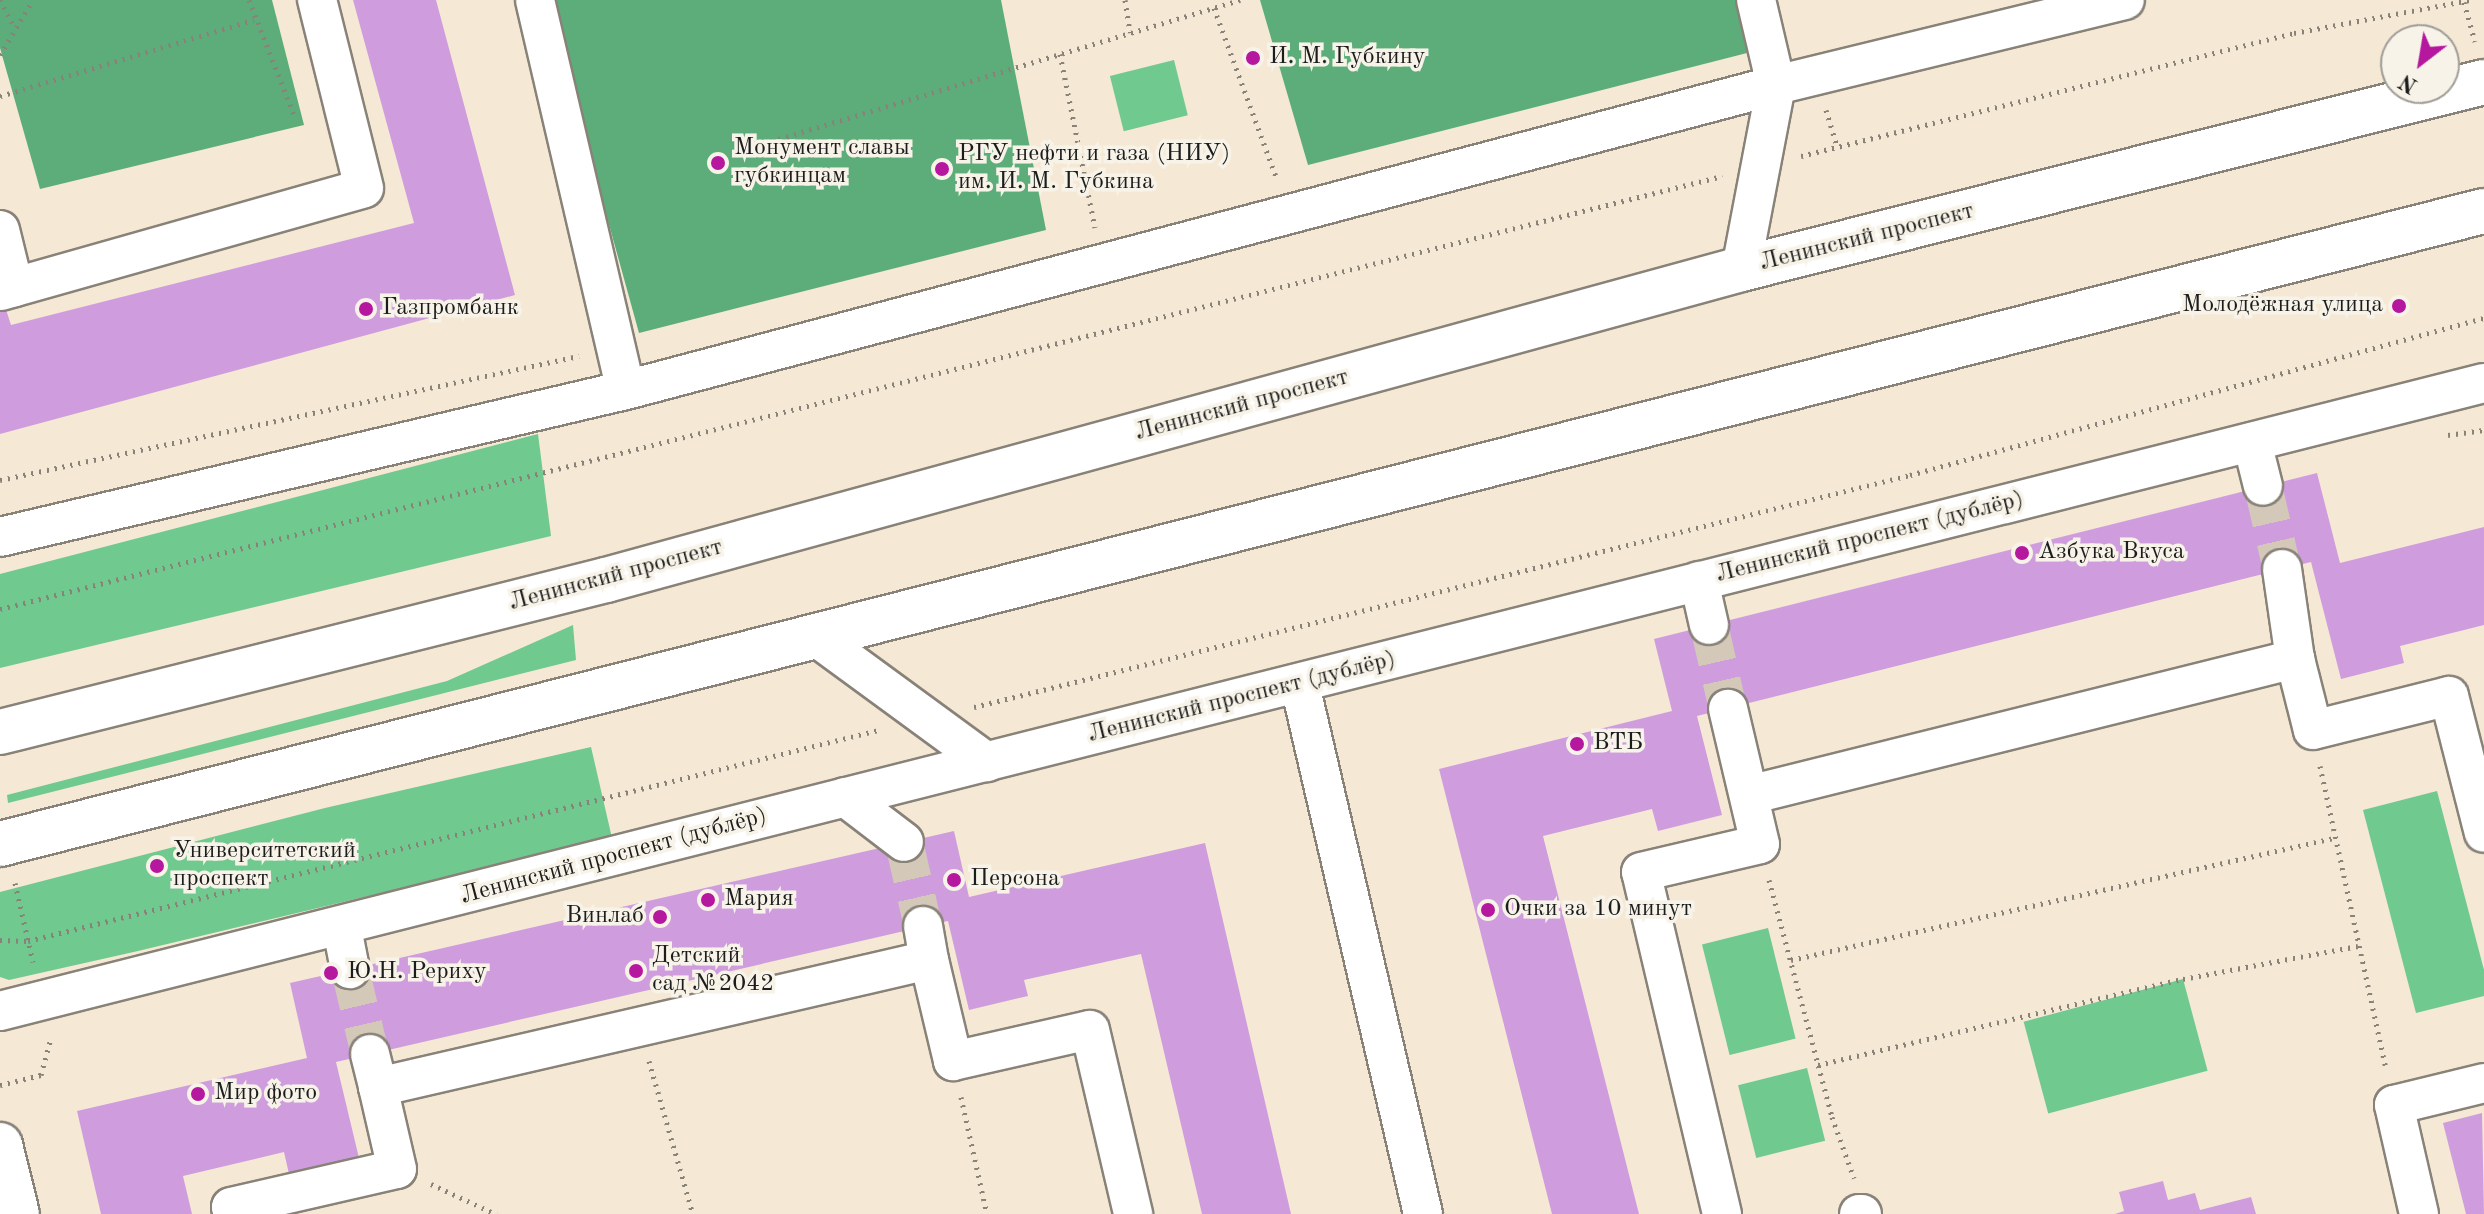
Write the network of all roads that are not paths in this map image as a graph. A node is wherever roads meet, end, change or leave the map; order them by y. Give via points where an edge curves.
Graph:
1 (317, 0) edge
2 (535, 0) edge
3 (1756, 0) edge
4 (2125, 0) edge
5 (2484, 82) edge
6 (1776, 85) junction
7 (2484, 211) edge
8 (0, 230) edge
9 (1741, 269) junction
10 (8, 289) edge
11 (2484, 383) edge
12 (626, 390) junction
13 (2252, 442) junction
14 (2263, 486) tunnel mouth
15 (0, 537) edge
16 (2282, 569) tunnel mouth
17 (1699, 581) junction
18 (1709, 625) tunnel mouth
19 (816, 637) junction
20 (2295, 659) junction
21 (1300, 685) junction
22 (1728, 709) tunnel mouth
23 (0, 732) edge
24 (987, 762) junction
25 (1749, 795) junction
26 (845, 797) junction
27 (2484, 833) edge
28 (904, 842) tunnel mouth
29 (0, 844) edge
30 (342, 928) junction
31 (350, 969) tunnel mouth
32 (0, 1011) edge
33 (2484, 1083) edge
34 (0, 1148) edge
35 (17, 1214) edge
36 (233, 1214) edge
37 (1133, 1214) edge
38 (1423, 1214) edge
39 (1722, 1214) edge
40 (2419, 1214) edge

1 - 10 street via 364,188
2 - 12 street
3 - 6 street
4 - 6 street
5 - 9 main road, Ленинский проспект
6 - 9 street
6 - 12 street
7 - 19 main road
8 - 10 street
9 - 23 main road, Ленинский проспект via 606,580
11 - 13 street, Ленинский проспект (дублёр)
12 - 15 street
13 - 14 street
13 - 17 street, Ленинский проспект (дублёр)
16 - 20 street
17 - 18 street
17 - 21 street, Ленинский проспект (дублёр)
19 - 24 street
19 - 29 main road
20 - 25 street
20 - 27 street via 2313,730 2449,696
21 - 24 street, Ленинский проспект (дублёр)
21 - 38 street
22 - 25 street
24 - 26 street, Ленинский проспект (дублёр)
25 - 39 street via 1760,844 1641,872
26 - 28 street
26 - 30 street, Ленинский проспект (дублёр)
30 - 31 street
30 - 32 street, Ленинский проспект (дублёр)
33 - 40 street via 2394,1105
34 - 35 main road
36 - 37 street via 231,1207 397,1169 374,1070 639,1027 926,943 953,1061 1090,1030

